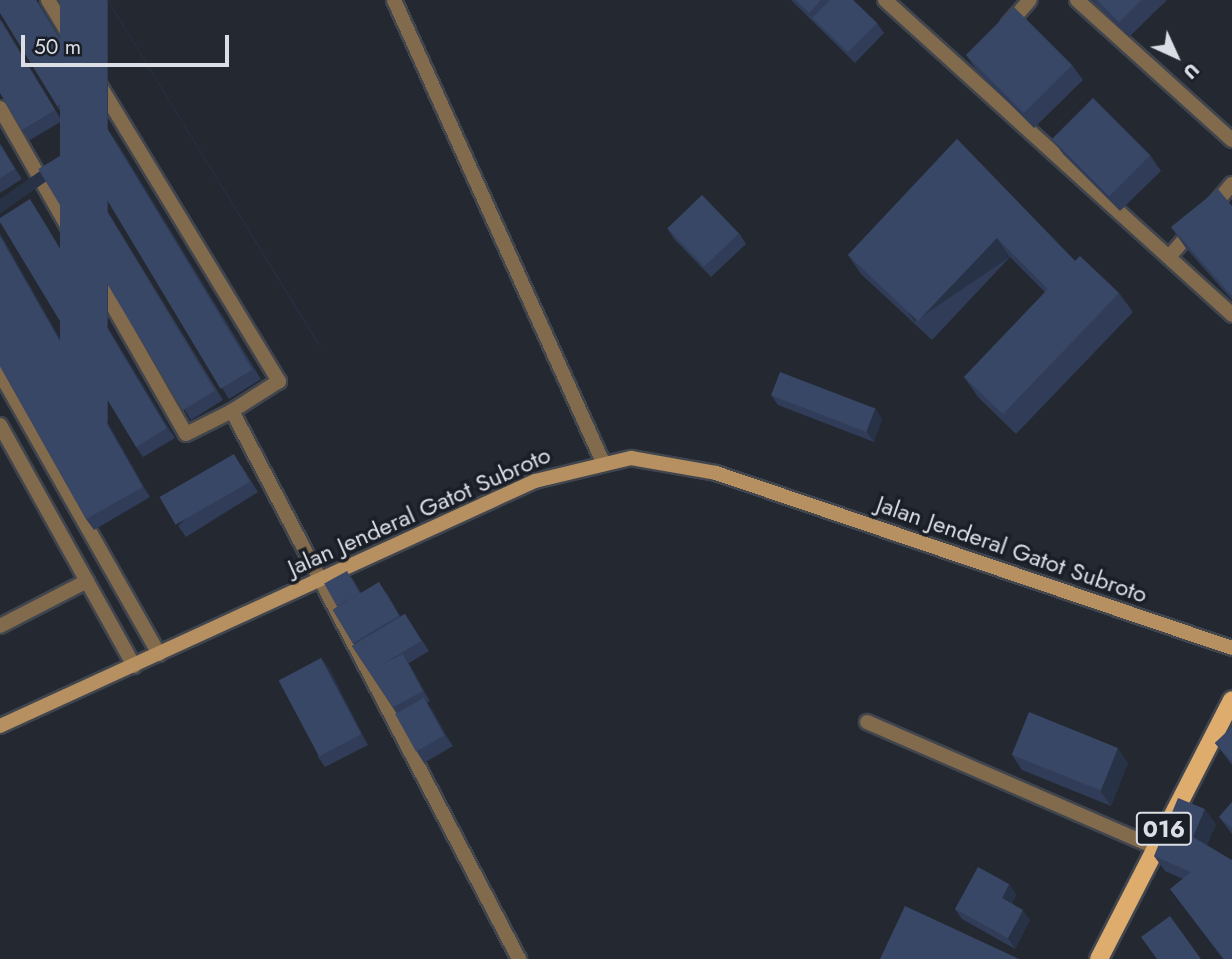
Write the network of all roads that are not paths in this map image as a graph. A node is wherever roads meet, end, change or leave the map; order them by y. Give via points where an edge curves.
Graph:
1 (48, 0) edge
2 (394, 0) edge
3 (885, 0) edge
4 (1030, 0) edge
5 (1077, 0) edge
6 (997, 37) edge
7 (980, 55) edge
8 (964, 74) junction
9 (0, 108) edge
10 (1232, 140) edge
11 (1232, 184) edge
12 (1169, 257) junction
13 (1232, 316) edge
14 (0, 373) edge
15 (232, 411) junction
16 (0, 425) edge
17 (602, 460) junction
18 (87, 581) junction
19 (316, 582) junction
20 (0, 626) edge
21 (1232, 648) edge
22 (159, 654) junction
23 (134, 666) junction
24 (1232, 700) edge
25 (867, 722) dead end
26 (0, 726) edge
27 (1154, 847) junction
28 (519, 959) edge
29 (1099, 959) edge

1 - 15 street via 279,381
2 - 17 street
3 - 8 street
4 - 6 street
5 - 10 street
7 - 8 street
8 - 12 street
9 - 15 street via 186,434
11 - 12 street
12 - 13 street
14 - 22 street
15 - 19 street
16 - 18 street
17 - 19 main road, Jalan Jenderal Gatot Subroto via 535,481
17 - 21 main road, Jalan Jenderal Gatot Subroto via 654,459 716,473
18 - 20 street
18 - 23 street
19 - 22 main road, Jalan Jenderal Gatot Subroto
19 - 28 street
22 - 23 main road, Jalan Jenderal Gatot Subroto
23 - 26 main road, Jalan Jenderal Gatot Subroto
24 - 27 main road, 016
25 - 27 street
27 - 29 main road, 016

